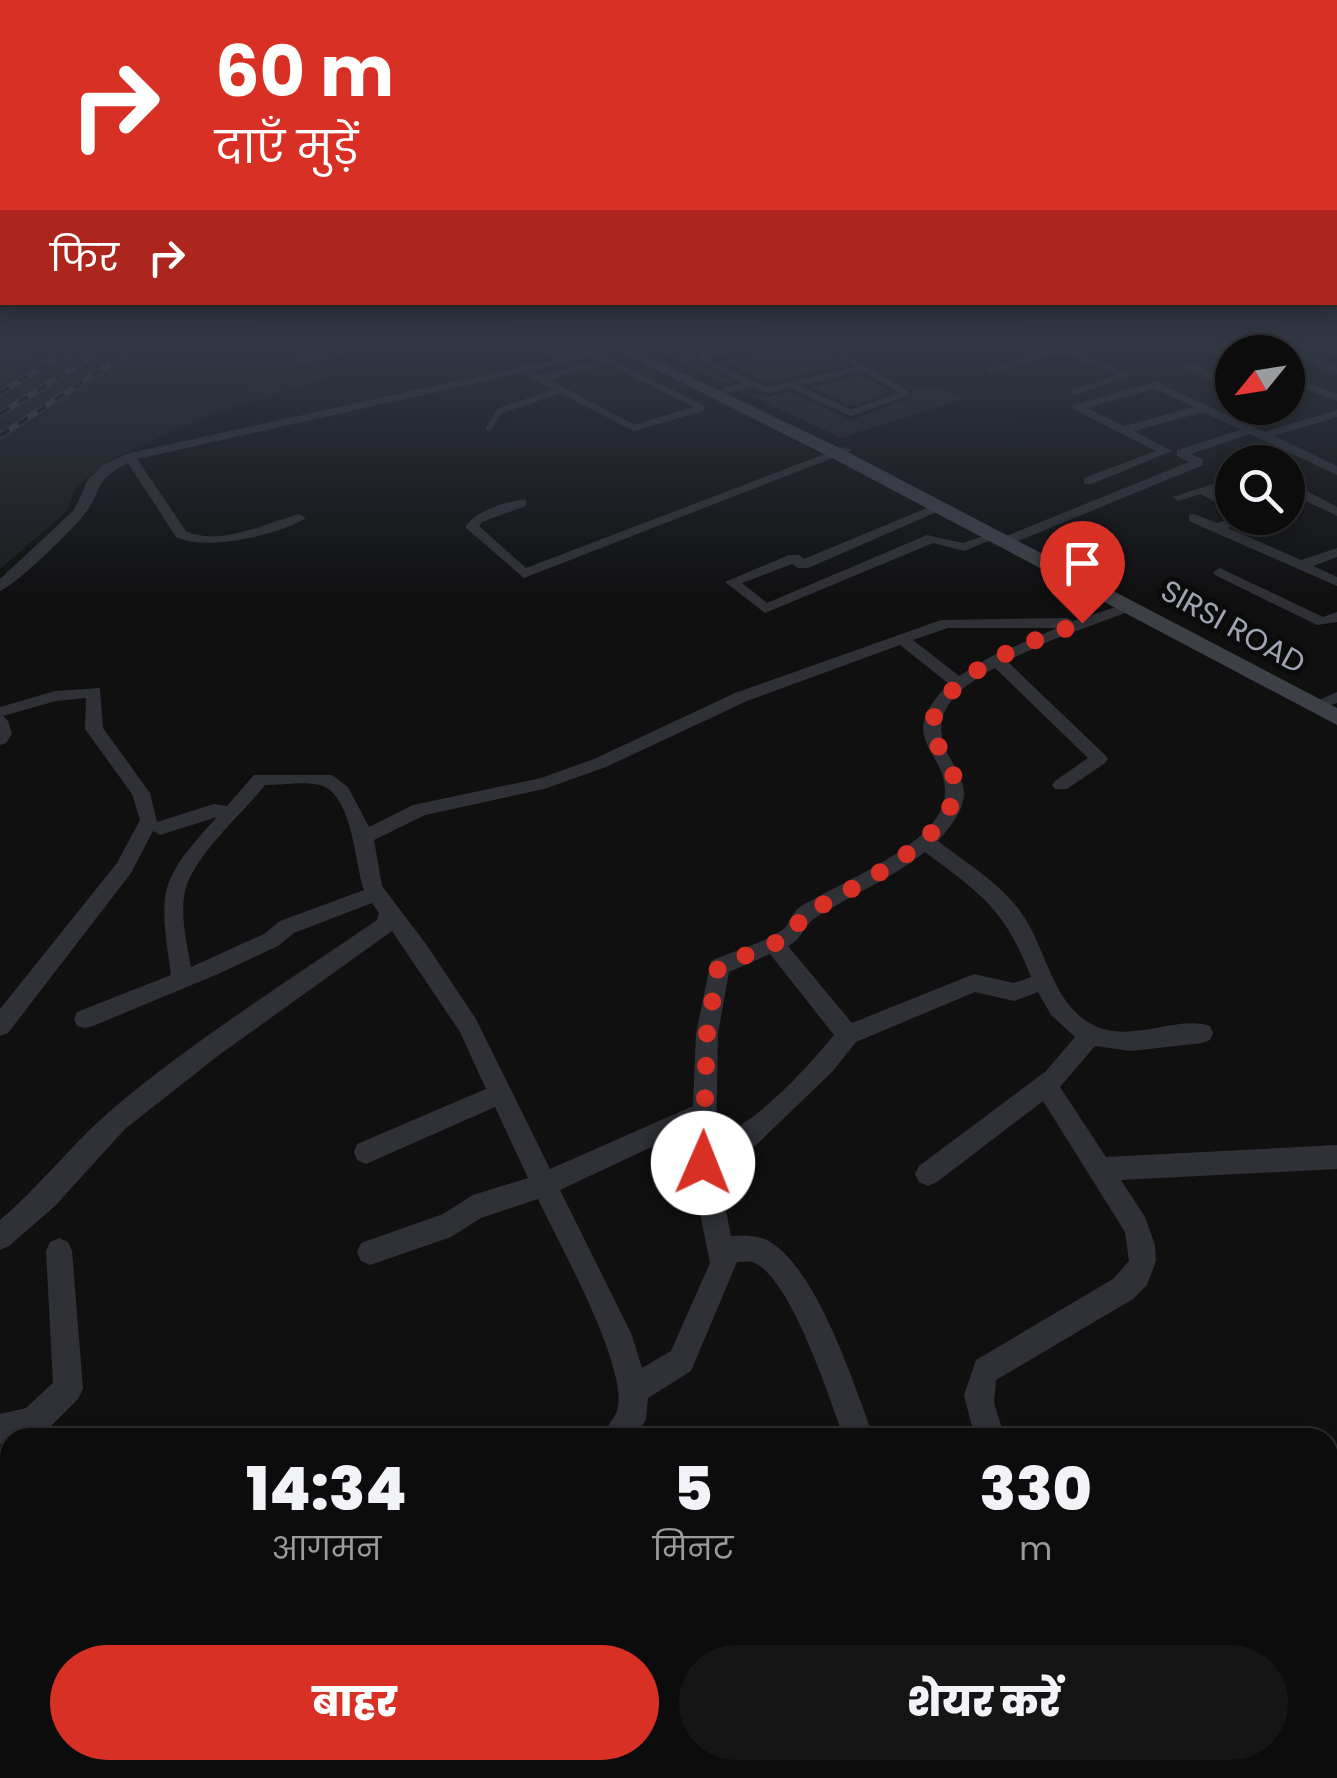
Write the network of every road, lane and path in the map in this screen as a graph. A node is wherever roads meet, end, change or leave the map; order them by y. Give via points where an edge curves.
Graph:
1 (248, 430) edge
2 (796, 430) edge
3 (801, 430) edge
4 (1123, 430) edge
5 (1251, 430) edge
6 (1271, 430) edge
7 (1257, 433) junction
8 (1174, 451) junction
9 (843, 452) junction
10 (130, 457) junction
11 (1308, 457) junction
12 (1305, 458) edge
13 (1199, 462) junction
14 (1215, 470) edge
15 (1337, 471) edge
16 (1088, 481) dead end
17 (1215, 485) edge
18 (1203, 490) junction
19 (1307, 496) edge
20 (1178, 497) dead end
21 (1215, 497) edge
22 (522, 503) dead end
23 (940, 508) junction
24 (1337, 512) edge
25 (299, 518) dead end
26 (1194, 518) dead end
27 (1215, 528) edge
28 (1231, 535) edge
29 (1005, 538) junction
30 (1337, 552) edge
31 (1300, 566) junction
32 (1220, 572) dead end
33 (1337, 582) edge
34 (0, 587) edge
35 (1131, 606) junction
36 (1336, 618) edge
37 (1082, 623) junction
38 (903, 640) junction
39 (996, 660) junction
40 (960, 685) junction
41 (1330, 706) edge
42 (0, 712) edge
43 (0, 721) edge
44 (0, 738) edge
45 (1060, 785) dead end
46 (230, 813) junction
47 (160, 828) dead end
48 (364, 837) junction
49 (924, 841) junction
50 (383, 903) junction
51 (774, 943) junction
52 (182, 980) junction
53 (1044, 980) junction
54 (85, 1020) dead end
55 (0, 1026) edge
56 (1202, 1032) dead end
57 (848, 1035) junction
58 (1089, 1036) junction
59 (1046, 1084) junction
60 (502, 1093) junction
61 (704, 1115) junction
62 (366, 1152) dead end
63 (703, 1154) junction
64 (1337, 1158) edge
65 (1100, 1169) junction
66 (928, 1174) dead end
67 (546, 1184) junction
68 (0, 1237) edge
69 (59, 1250) dead end
70 (721, 1250) junction
71 (370, 1252) dead end
72 (634, 1390) junction
73 (35, 1428) edge
74 (624, 1428) edge
75 (854, 1428) edge
76 (987, 1428) edge

1 - 10 street
2 - 9 street, SIRSI ROAD
3 - 9 street, SIRSI ROAD
4 - 8 street
5 - 7 street
6 - 7 street
7 - 8 street
7 - 11 street
8 - 13 street
8 - 16 street
9 - 22 street via 524,574 472,527 476,519
9 - 23 street, SIRSI ROAD
9 - 29 street, SIRSI ROAD
10 - 25 street via 190,541
10 - 34 street via 93,481 80,512
11 - 12 street
11 - 15 street
13 - 14 street
13 - 29 street
17 - 18 street
18 - 20 street
18 - 21 street
19 - 24 street
23 - 29 street, SIRSI ROAD
23 - 29 street via 803,565 794,558 732,582 765,609 932,538 964,547
26 - 27 street
28 - 31 street
29 - 35 street, SIRSI ROAD
29 - 41 street, SIRSI ROAD
30 - 31 street
31 - 33 street
32 - 36 street via 1322,622
35 - 37 street
35 - 41 street, SIRSI ROAD
37 - 38 street via 960,621
37 - 39 street
38 - 40 street
38 - 48 street via 741,696 544,783 420,810
39 - 40 street
39 - 45 street via 1099,759
40 - 49 street via 932,717 930,730 955,779 944,822
42 - 55 street via 94,692 94,729 142,793 149,820 124,868
43 - 44 street
46 - 47 street via 214,810
46 - 48 street via 260,779 326,779 342,791
46 - 52 street via 176,881
48 - 50 street
49 - 51 street via 802,916 792,936
49 - 53 street via 1010,913
50 - 52 street via 287,927
50 - 60 street via 468,1026
50 - 68 street via 386,924 116,1121
51 - 57 street
51 - 61 street via 718,967
52 - 54 street
53 - 57 street via 1014,992 974,983
53 - 58 street via 1056,1008
56 - 58 street via 1120,1043
57 - 63 street via 745,1139
58 - 59 street
59 - 65 street
59 - 66 street
60 - 62 street
60 - 67 street
61 - 63 street
61 - 67 street
63 - 70 street
64 - 65 street
65 - 76 street via 1136,1226 1144,1264 1138,1278 986,1370 978,1382
67 - 71 street
67 - 72 street via 620,1343
69 - 73 street via 68,1389
70 - 72 street via 724,1264 681,1361
70 - 75 street via 756,1249 780,1266 816,1330
72 - 74 street

